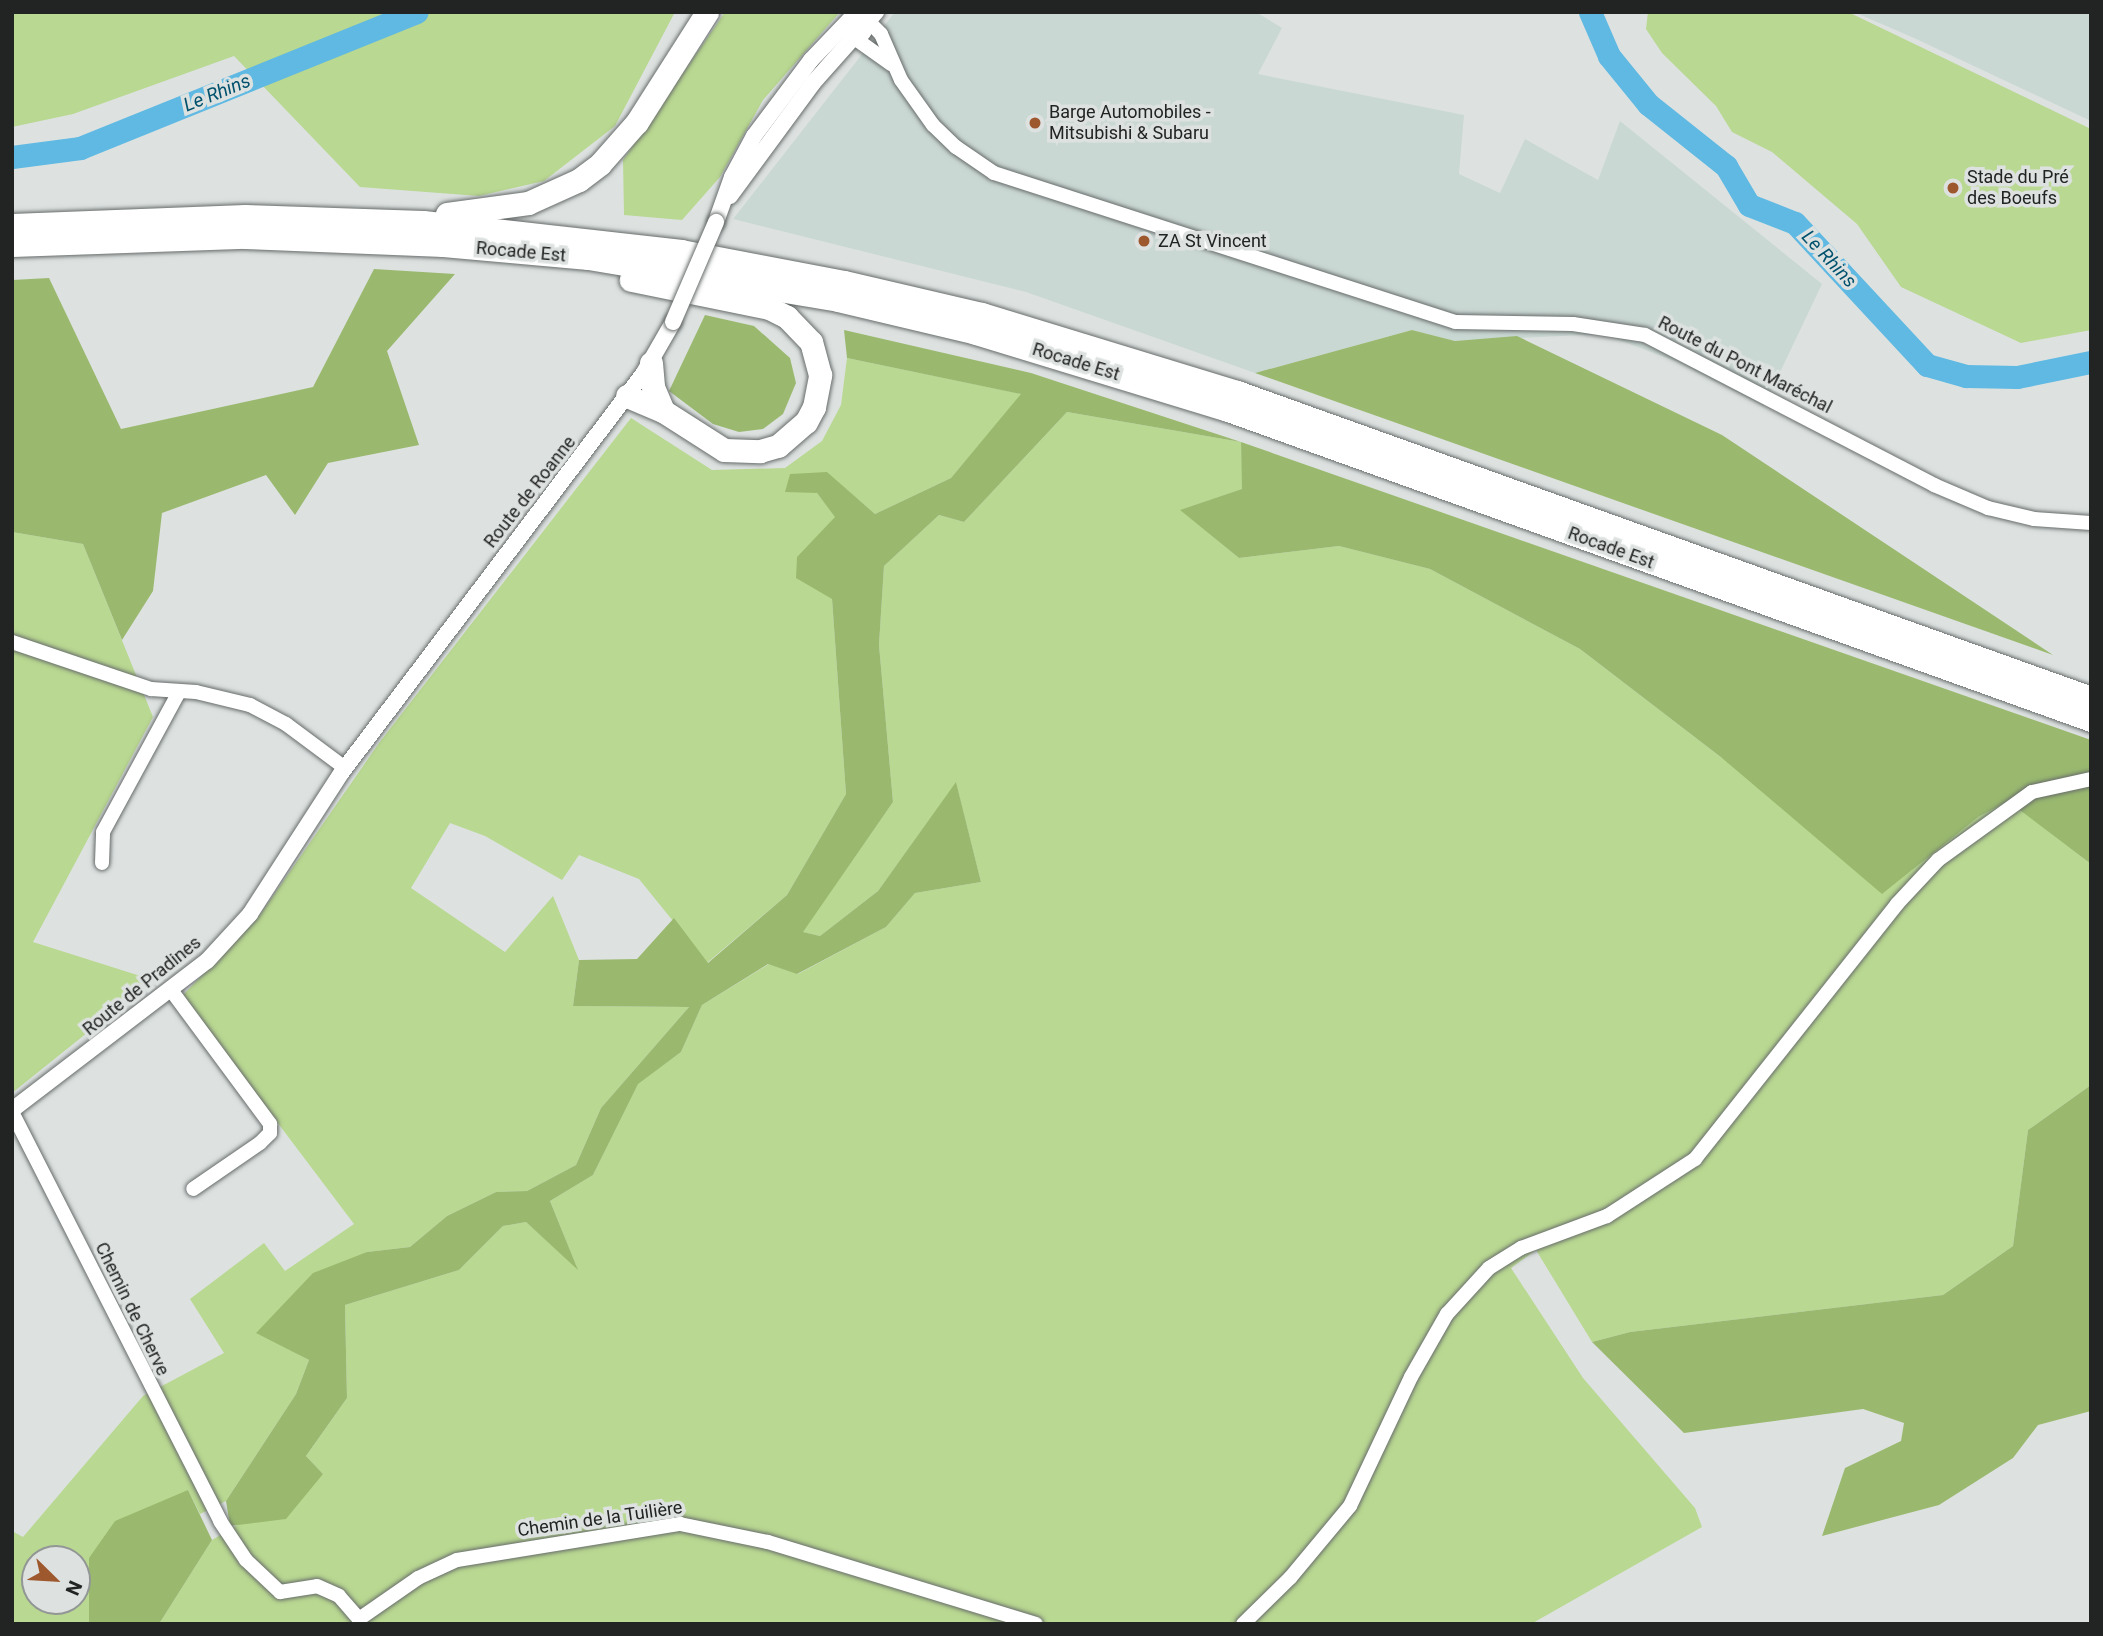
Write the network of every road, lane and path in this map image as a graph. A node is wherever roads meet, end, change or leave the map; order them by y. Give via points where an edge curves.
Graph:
1 (707, 12) edge
2 (860, 19) edge
3 (891, 64) junction
4 (423, 222) junction
5 (12, 225) edge
6 (12, 245) edge
7 (542, 253) junction
8 (651, 363) junction
9 (626, 396) junction
10 (663, 411) junction
11 (2091, 523) edge
12 (12, 642) edge
13 (179, 692) junction
14 (2091, 698) edge
15 (2091, 720) edge
16 (345, 768) junction
17 (2091, 779) edge
18 (102, 863) dead end
19 (171, 990) junction
20 (12, 1111) edge
21 (194, 1189) dead end
22 (220, 1521) joint
23 (1036, 1624) edge
24 (1243, 1624) edge

1 - 4 highway via 636,122 579,180 528,203 438,214
2 - 3 street, Route du Pont Maréchal
2 - 3 street, Route du Pont Maréchal via 885,41
2 - 8 street, Route de Roanne, bridge via 726,200
3 - 11 street, Route du Pont Maréchal via 933,125 956,148 994,173 1455,322 1573,324 1645,335 1977,503 2034,519
4 - 5 highway, Rocade Est via 245,216
4 - 14 highway, Rocade Est via 681,251 982,314 1237,392
6 - 7 highway, Rocade Est via 245,237 366,240
7 - 10 highway via 572,270 769,308 800,328 818,358 814,407 793,435 778,446 724,450
7 - 15 highway, Rocade Est via 838,300 1102,369 1228,410
8 - 9 street, Route de Roanne
8 - 10 highway via 653,387
9 - 10 highway
9 - 16 street, Route de Roanne
12 - 13 street via 151,689
13 - 16 street via 250,705 286,724
13 - 18 street via 103,832
16 - 19 street, Route de Pradines via 250,914 207,961
17 - 24 street via 2032,792 1938,860 1897,904 1695,1160 1607,1216 1521,1248 1489,1268 1447,1314 1411,1377 1350,1506 1290,1578
19 - 20 street, Route de Pradines
19 - 21 street via 270,1124 270,1133 260,1143
20 - 22 street, Chemin de Cherve
22 - 23 street, Chemin de la Tuilière via 266,1583 280,1592 317,1586 339,1596 359,1619 418,1578 457,1560 680,1524 768,1542

